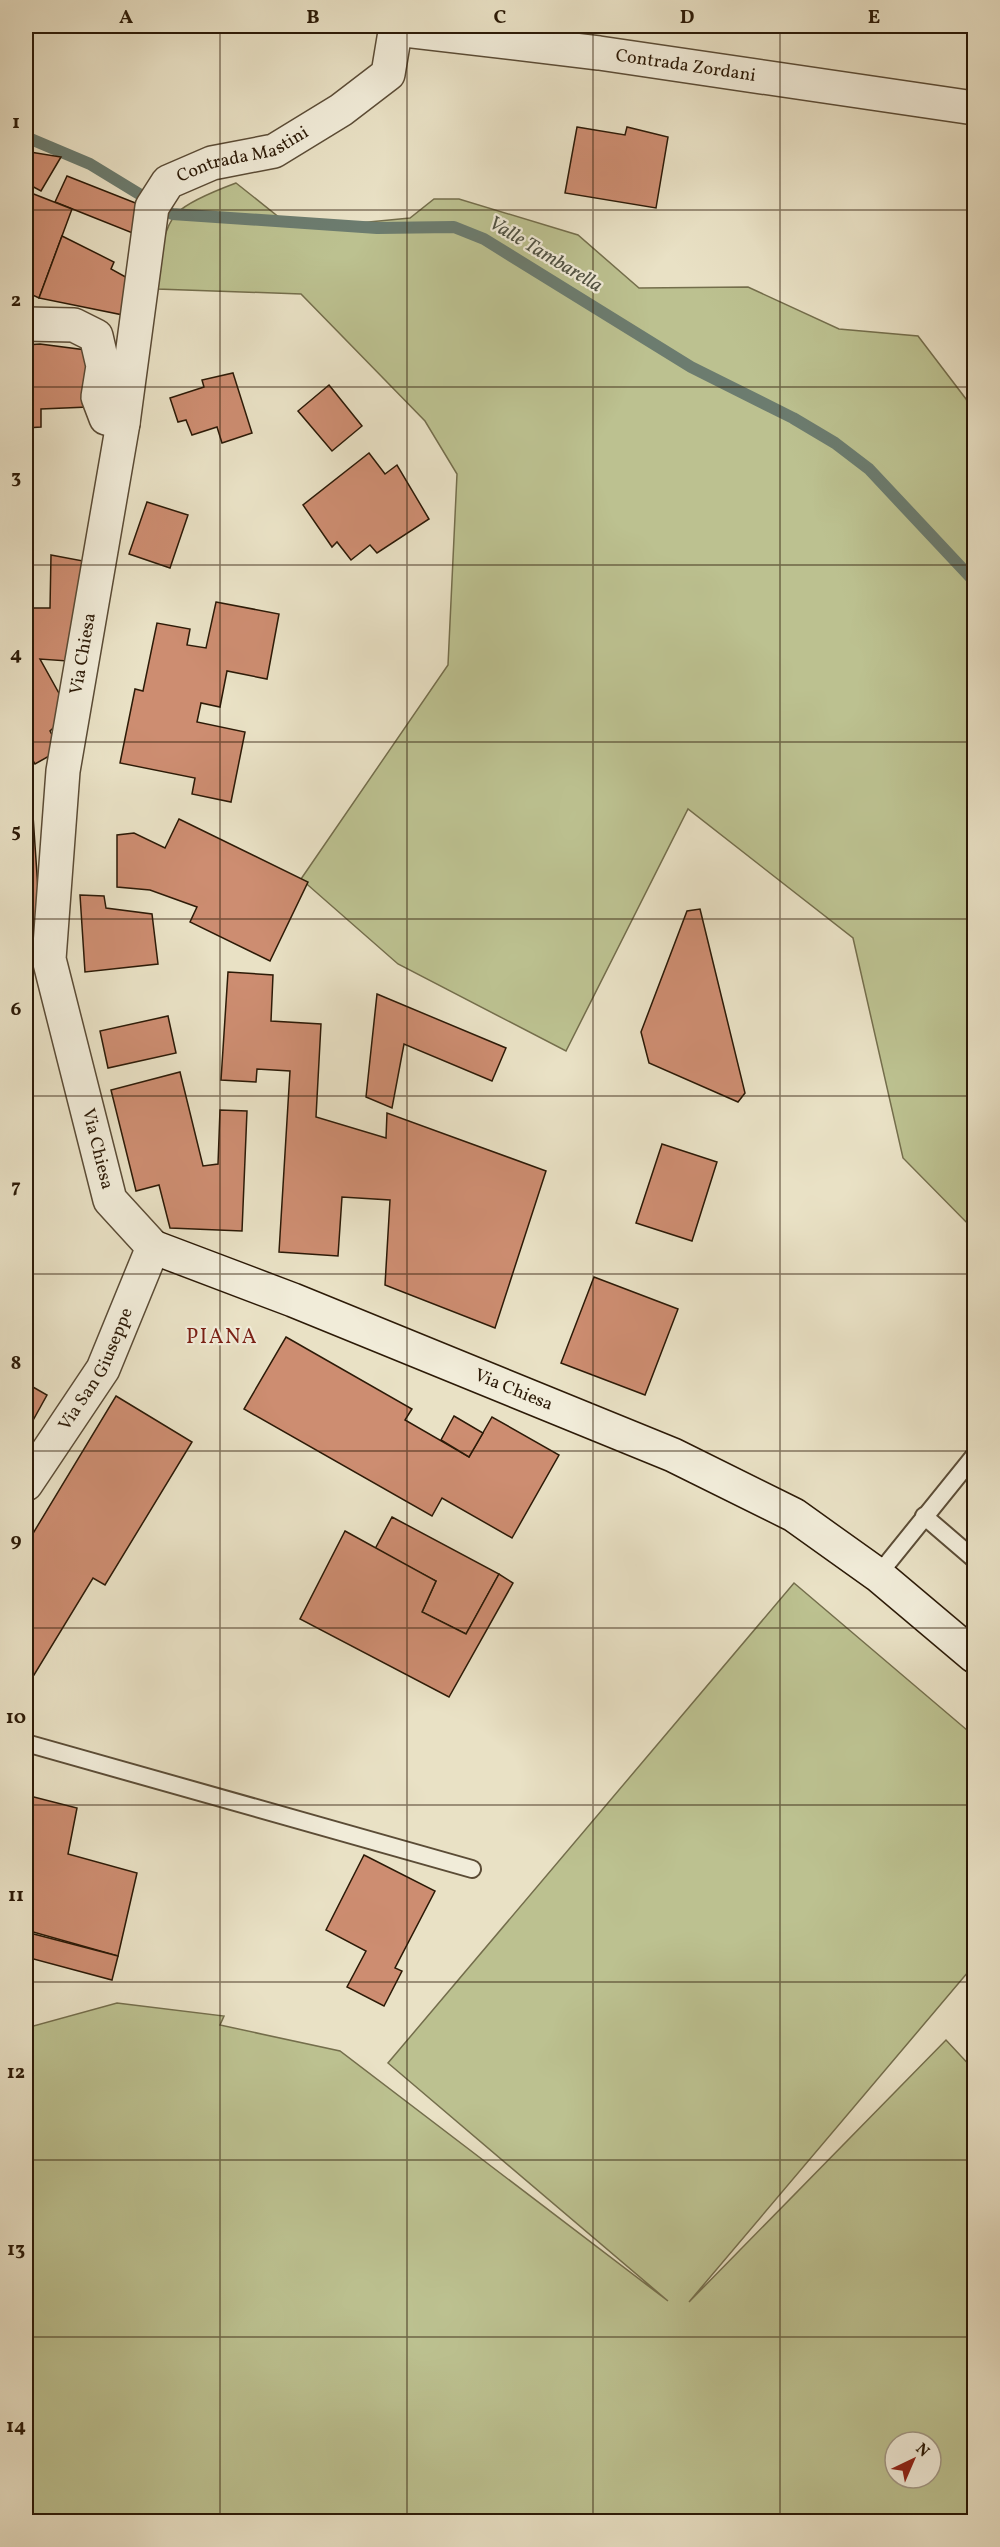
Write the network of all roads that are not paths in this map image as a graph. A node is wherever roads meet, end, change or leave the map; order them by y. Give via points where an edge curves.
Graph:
1 (396, 27) edge
2 (975, 108) edge
3 (26, 324) edge
4 (123, 423) junction
5 (37, 959) edge
6 (153, 1247) junction
7 (975, 1456) edge
8 (26, 1484) edge
9 (924, 1516) junction
10 (975, 1559) edge
11 (878, 1575) junction
12 (975, 1656) edge
13 (26, 1743) edge
14 (472, 1869) dead end

1 - 2 street, Contrada Zordani
1 - 4 street, Contrada Mastini via 388,74 340,110 274,151 212,163 168,182 152,207
3 - 4 street via 74,325 96,336 103,366 98,397 106,418
4 - 5 street, Via Chiesa via 63,771
5 - 6 street, Via Chiesa via 110,1200
6 - 8 street, Via San Giuseppe via 103,1369
6 - 11 street, Via Chiesa via 673,1455 794,1515
7 - 9 lane
9 - 10 lane
9 - 11 lane
11 - 12 street, Via Chiesa
13 - 14 lane

